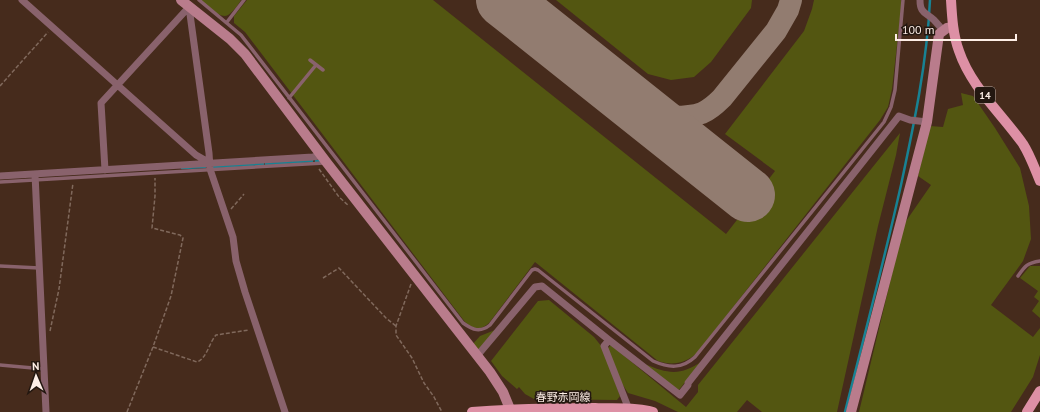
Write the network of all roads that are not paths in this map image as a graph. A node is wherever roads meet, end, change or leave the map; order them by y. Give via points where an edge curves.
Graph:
1 (22, 0) edge
2 (181, 0) edge
3 (199, 0) edge
4 (244, 0) edge
5 (903, 0) edge
6 (920, 0) edge
7 (951, 0) edge
8 (190, 7) junction
9 (227, 22) junction
10 (953, 27) junction
11 (943, 30) junction
12 (310, 60) dead end
13 (316, 65) junction
14 (323, 70) dead end
15 (118, 86) junction
16 (289, 98) junction
17 (924, 122) junction
18 (321, 154) junction
19 (327, 163) junction
20 (210, 166) junction
21 (106, 170) junction
22 (0, 176) edge
23 (35, 177) junction
24 (1040, 181) edge
25 (0, 182) edge
26 (1040, 261) edge
27 (0, 266) edge
28 (39, 268) junction
29 (1018, 276) dead end
30 (609, 340) junction
31 (477, 356) junction
32 (0, 364) edge
33 (44, 369) junction
34 (1040, 391) edge
35 (510, 409) junction
36 (630, 410) edge
37 (46, 412) edge
38 (285, 412) edge
39 (472, 412) edge
40 (653, 412) edge
41 (851, 412) edge
42 (1027, 412) edge

1 - 15 street
2 - 8 street
3 - 9 lane
4 - 9 lane
5 - 16 lane via 895,90 884,122 695,357 677,366 666,366 653,361 535,269 485,329 478,330 463,323
6 - 11 street via 923,12 934,19
7 - 10 main road, 14
8 - 15 street
8 - 18 street via 245,54
8 - 20 street
9 - 16 lane via 241,35
10 - 11 street
10 - 24 main road, 14 via 964,64 977,85 1024,145
11 - 17 street via 939,34
12 - 13 lane
13 - 14 lane
13 - 16 lane
15 - 20 street
15 - 21 street via 101,103
17 - 30 street via 898,116 680,395
17 - 41 street
18 - 19 street
18 - 20 street via 313,157
19 - 20 lane
19 - 31 street
20 - 21 street
20 - 23 lane via 155,172
20 - 38 street via 226,215 245,292
21 - 23 street
22 - 23 street
23 - 25 lane
23 - 28 street
26 - 29 lane via 1030,262
27 - 28 lane
28 - 33 street
30 - 31 street via 542,286 535,287
30 - 36 street via 604,346
31 - 35 street via 503,392
32 - 33 lane
33 - 37 street
34 - 42 main road
35 - 36 main road, 春野赤岡線
35 - 39 main road, 春野赤岡線
36 - 40 main road, 春野赤岡線

